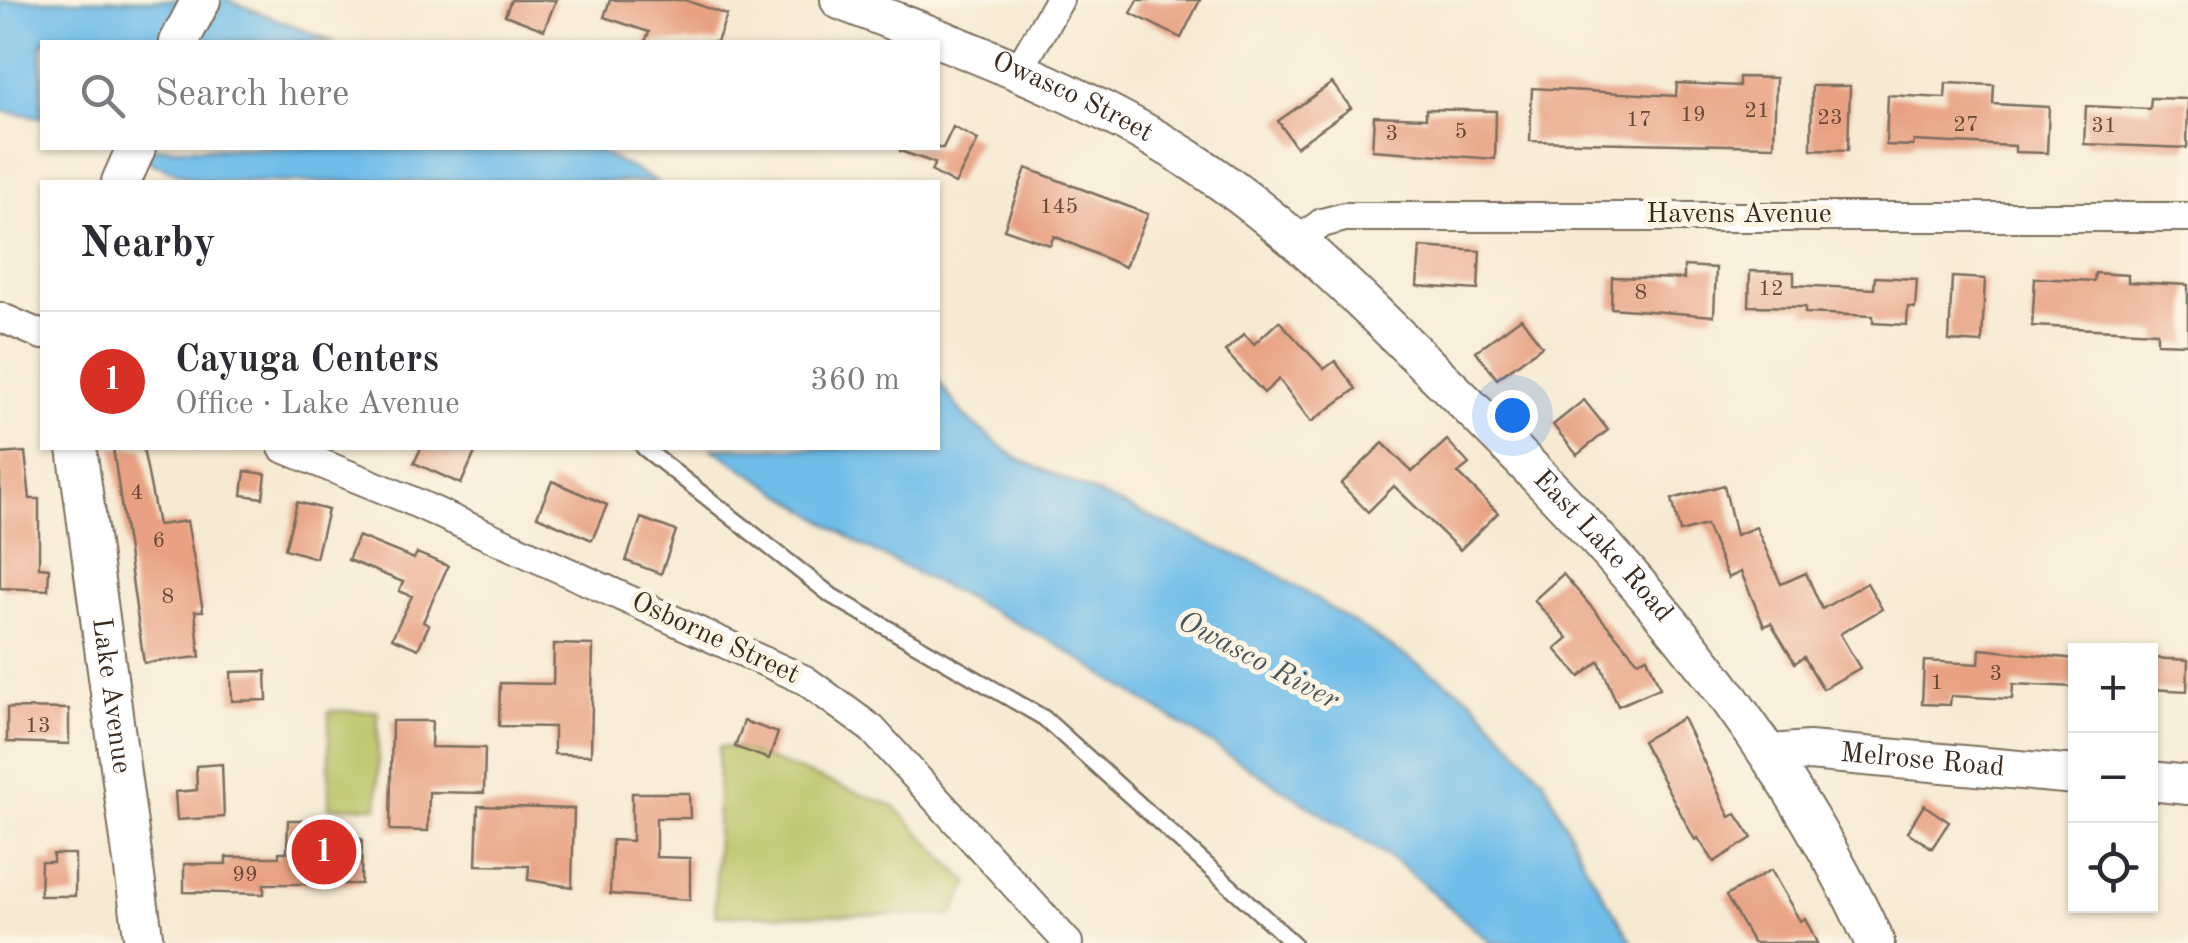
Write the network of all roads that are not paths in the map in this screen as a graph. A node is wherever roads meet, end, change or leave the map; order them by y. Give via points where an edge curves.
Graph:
1 (200, 0) edge
2 (840, 0) edge
3 (1059, 0) edge
4 (181, 40) edge
5 (1018, 71) junction
6 (135, 150) edge
7 (123, 180) edge
8 (2188, 217) edge
9 (1292, 237) junction
10 (0, 317) edge
11 (40, 334) edge
12 (77, 450) edge
13 (289, 450) edge
14 (647, 450) edge
15 (1771, 754) junction
16 (2068, 774) edge
17 (2158, 782) edge
18 (2188, 785) edge
19 (144, 943) edge
20 (1066, 943) edge
21 (1293, 943) edge
22 (1875, 943) edge

1 - 4 main road
2 - 5 main road, Owasco Street
3 - 5 street
5 - 9 main road, Owasco Street via 1148,134
6 - 7 main road
8 - 9 street, Havens Avenue via 1346,218
9 - 15 main road, East Lake Road via 1571,505 1639,581
10 - 11 street
12 - 19 main road, Lake Avenue
13 - 20 street, Osborne Street via 805,680 872,728
14 - 21 lane via 832,596 1044,718
15 - 16 main road, Melrose Road via 1809,751
15 - 22 main road, East Lake Road
17 - 18 main road

